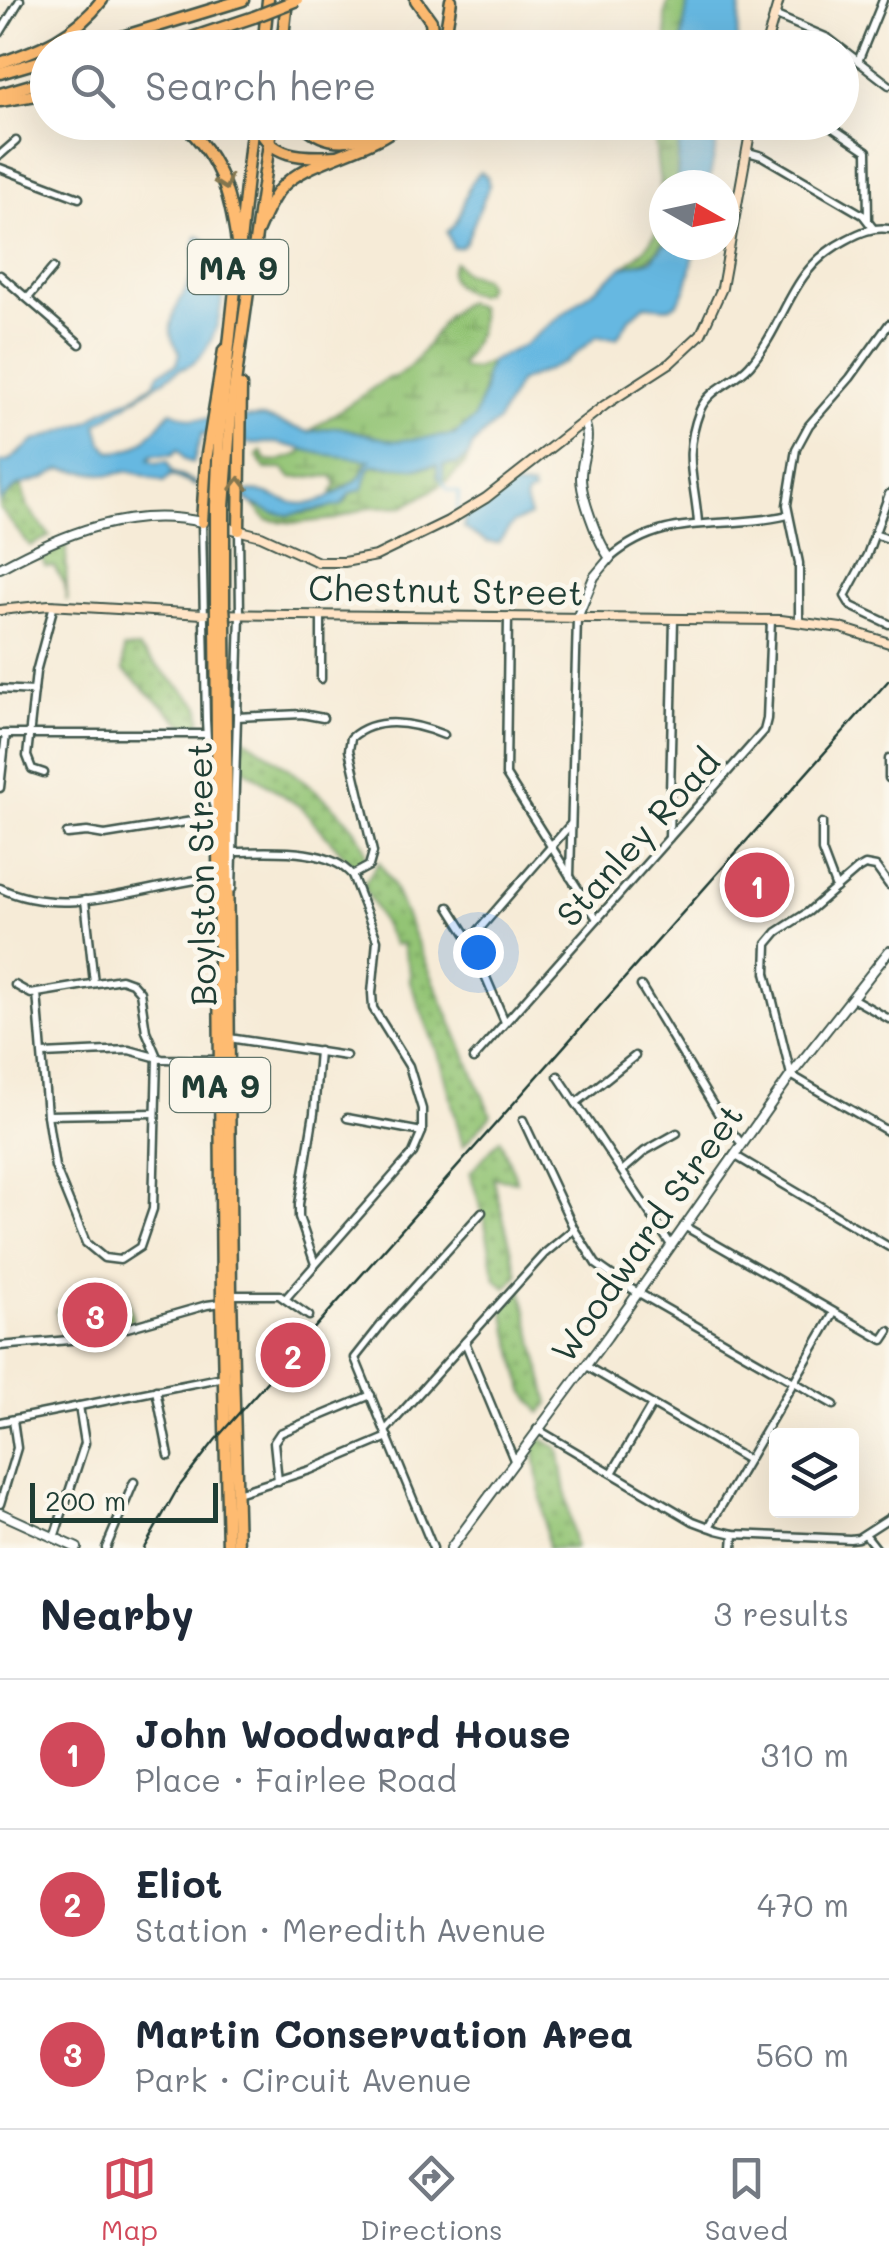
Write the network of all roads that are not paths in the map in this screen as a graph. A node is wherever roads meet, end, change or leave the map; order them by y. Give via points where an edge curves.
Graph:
1 (20, 0) edge
2 (102, 0) edge
3 (242, 0) edge
4 (268, 0) edge
5 (287, 0) edge
6 (297, 0) edge
7 (416, 0) edge
8 (450, 0) edge
9 (778, 0) edge
10 (883, 0) edge
11 (774, 15) junction
12 (72, 30) edge
13 (144, 30) edge
14 (215, 30) edge
15 (265, 30) edge
16 (284, 30) edge
17 (432, 30) edge
18 (445, 30) edge
19 (770, 30) edge
20 (812, 30) edge
21 (0, 33) edge
22 (30, 51) edge
23 (859, 59) joint
24 (0, 63) edge
25 (30, 64) edge
26 (0, 73) edge
27 (889, 84) edge
28 (30, 86) edge
29 (30, 94) edge
30 (0, 97) edge
31 (200, 140) edge
32 (253, 140) edge
33 (264, 140) edge
34 (270, 140) edge
35 (378, 140) edge
36 (750, 140) edge
37 (852, 140) edge
38 (16, 142) dead end
39 (270, 146) junction
40 (748, 152) junction
41 (0, 155) edge
42 (342, 156) junction
43 (0, 168) edge
44 (79, 198) dead end
45 (868, 219) junction
46 (873, 228) junction
47 (889, 229) edge
48 (258, 230) junction
49 (239, 257) junction
50 (53, 268) dead end
51 (0, 275) edge
52 (28, 298) junction
53 (889, 324) edge
54 (80, 344) dead end
55 (226, 412) junction
56 (584, 422) junction
57 (224, 438) junction
58 (889, 494) edge
59 (788, 516) junction
60 (202, 522) junction
61 (698, 524) junction
62 (239, 530) junction
63 (874, 534) junction
64 (889, 539) edge
65 (610, 558) junction
66 (0, 568) edge
67 (54, 605) junction
68 (0, 610) edge
69 (204, 614) junction
70 (240, 614) junction
71 (321, 615) junction
72 (508, 618) junction
73 (577, 618) junction
74 (674, 619) junction
75 (771, 620) junction
76 (220, 622) junction
77 (799, 622) junction
78 (889, 624) edge
79 (889, 643) edge
80 (321, 678) dead end
81 (0, 689) edge
82 (34, 691) junction
83 (237, 717) junction
84 (324, 718) dead end
85 (3, 734) edge
86 (29, 734) junction
87 (206, 734) junction
88 (444, 734) dead end
89 (889, 759) edge
90 (44, 773) dead end
91 (889, 778) edge
92 (0, 788) edge
93 (217, 817) junction
94 (822, 823) dead end
95 (571, 824) junction
96 (67, 834) dead end
97 (669, 839) junction
98 (550, 848) junction
99 (234, 852) junction
100 (352, 875) junction
101 (218, 877) junction
102 (570, 877) junction
103 (889, 885) edge
104 (0, 888) edge
105 (836, 888) junction
106 (85, 900) junction
107 (449, 907) dead end
108 (597, 919) junction
109 (228, 934) junction
110 (470, 940) junction
111 (889, 952) edge
112 (94, 982) junction
113 (15, 985) dead end
114 (641, 986) dead end
115 (38, 993) junction
116 (852, 998) junction
117 (889, 1020) edge
118 (505, 1022) junction
119 (229, 1038) junction
120 (319, 1051) junction
121 (43, 1054) junction
122 (346, 1056) dead end
123 (635, 1056) dead end
124 (156, 1057) junction
125 (473, 1058) dead end
126 (220, 1060) junction
127 (791, 1075) junction
128 (558, 1076) dead end
129 (576, 1102) junction
130 (154, 1112) junction
131 (47, 1115) junction
132 (347, 1118) dead end
133 (523, 1120) dead end
134 (422, 1132) junction
135 (889, 1132) edge
136 (677, 1133) dead end
137 (742, 1144) junction
138 (734, 1155) junction
139 (622, 1171) junction
140 (482, 1212) dead end
141 (684, 1226) junction
142 (574, 1230) junction
143 (671, 1245) junction
144 (889, 1247) edge
145 (315, 1264) junction
146 (638, 1292) junction
147 (286, 1298) junction
148 (226, 1299) junction
149 (834, 1313) junction
150 (309, 1316) dead end
151 (889, 1331) edge
152 (465, 1342) junction
153 (0, 1346) edge
154 (586, 1366) junction
155 (224, 1377) junction
156 (794, 1381) junction
157 (156, 1390) junction
158 (370, 1395) junction
159 (652, 1404) junction
160 (834, 1405) dead end
161 (79, 1406) junction
162 (13, 1420) junction
163 (0, 1422) edge
164 (537, 1429) junction
165 (387, 1434) junction
166 (169, 1456) dead end
167 (514, 1460) junction
168 (748, 1460) junction
169 (612, 1473) junction
170 (278, 1481) junction
171 (134, 1482) dead end
172 (236, 1494) junction
173 (0, 1504) edge
174 (0, 1513) edge
175 (889, 1518) edge
176 (709, 1527) junction
177 (734, 1534) junction
178 (865, 1534) junction
179 (54, 1538) junction
180 (77, 1548) edge
181 (106, 1548) edge
182 (228, 1548) edge
183 (238, 1548) edge
184 (433, 1548) edge
185 (451, 1548) edge
186 (733, 1548) edge
187 (876, 1548) edge

1 - 21 street
2 - 12 highway
3 - 13 highway
4 - 15 highway
5 - 16 highway
6 - 14 highway, bridge
7 - 17 highway
8 - 18 highway
9 - 11 main road
10 - 23 street
11 - 19 main road
11 - 20 street
22 - 24 highway
23 - 27 street
25 - 26 highway
28 - 30 highway
29 - 30 highway
31 -> 49 highway via 231,202
32 - 49 highway, MA 9
33 - 39 highway
34 - 39 highway, MA 9
35 - 42 highway
36 - 40 main road
37 - 45 street via 869,155
38 - 41 street
39 - 42 highway via 292,155
39 - 48 highway, MA 9
40 - 45 street
40 - 56 main road via 728,267 704,328 676,359
42 - 48 highway via 285,184
43 - 44 street
45 - 46 street
46 - 47 street
46 - 61 street via 812,263 759,354 711,393 698,414 690,450
48 - 55 highway, MA 9
49 - 55 highway, MA 9
50 - 52 street
51 - 52 street
52 - 54 street
53 - 59 street via 802,436 789,478
55 - 57 highway, MA 9
55 - 57 highway
56 - 62 main road via 462,513 370,558 318,562
56 - 65 street via 582,487
57 - 60 highway
62 -> 57 highway
57 - 76 highway, Boylston Street / MA 9, bridge
58 - 63 street
59 - 61 street
59 - 77 street via 799,563
60 - 62 main road
60 - 66 street via 128,520 58,538
60 - 69 street
61 - 65 street via 652,532
62 - 70 street
63 - 64 street
63 - 78 street via 845,599
65 - 73 street
67 - 68 main road, Chestnut Street
67 - 69 main road, Chestnut Street
67 - 82 street
69 - 70 main road, Chestnut Street
69 - 87 street
70 - 71 main road, Chestnut Street
70 - 83 street
71 - 72 main road, Chestnut Street
71 - 80 street
72 - 73 main road, Chestnut Street
72 - 98 street via 505,770
73 - 74 main road, Chestnut Street
73 - 95 street
74 - 75 main road, Chestnut Street
74 - 97 street
75 - 77 main road, Chestnut Street
75 - 97 street, Stanley Road via 764,731
76 - 93 highway, Boylston Street / MA 9
76 - 109 highway, Boylston Street / MA 9
77 - 79 main road, Chestnut Street
81 - 82 street
82 - 86 street
83 - 84 street
83 - 99 street
85 - 86 street
85 - 92 street
86 - 87 street
86 - 90 street via 27,760
87 - 93 street
88 - 100 street via 390,724 351,738 373,852 369,866
89 - 91 street
93 - 96 street via 105,836
93 - 101 highway, Boylston Street / MA 9
94 - 105 street via 822,850
95 - 98 street
95 - 102 street
97 - 108 street, Stanley Road
98 - 102 street
98 - 110 street
99 - 100 street via 327,859
99 - 109 street
100 - 134 street via 377,940 373,1008 412,1076
101 - 106 street
101 - 126 highway, Boylston Street / MA 9
102 - 108 street
103 - 105 street via 865,865
104 - 106 street
105 - 127 street via 776,932 765,952
106 - 112 street
107 - 110 street
108 - 118 street, Stanley Road
109 - 119 highway, Boylston Street / MA 9
110 - 118 street
111 - 116 street, Woodward Street
112 - 115 street
112 - 124 street via 120,980 137,988
113 - 115 street
114 - 137 street
115 - 121 street
116 - 117 street
116 - 127 street, Woodward Street
118 - 125 street, Stanley Road
119 - 120 street
119 - 148 highway, Boylston Street / MA 9
120 - 122 street
120 - 145 street via 299,1204
121 - 124 street via 129,1050
121 - 131 street
123 - 129 street
124 - 126 street
124 - 130 street
126 - 148 highway, Boylston Street / MA 9
127 - 135 street
127 - 137 street, Woodward Street
128 - 129 street
129 - 139 street
130 - 131 street
130 - 131 street via 155,1191 148,1229 134,1252 112,1260 86,1243 54,1167
132 - 134 street
133 - 142 street
134 - 145 street via 414,1153
136 - 139 street
137 - 138 street, Woodward Street
138 - 141 street, Woodward Street
138 - 144 street
139 - 143 street
140 - 158 street via 356,1357
141 - 143 street, Woodward Street
141 - 149 street
142 - 146 street via 596,1264
142 - 152 street
143 - 146 street, Woodward Street
145 - 147 street
146 - 154 street, Woodward Street
146 - 156 street
147 - 148 street
147 - 150 street
148 - 153 street via 92,1338
148 - 155 highway, Boylston Street / MA 9
148 - 172 highway, Boylston Street / MA 9
149 - 151 street via 883,1340
149 - 156 street
152 - 165 street
152 - 167 street
154 - 159 street
154 - 164 street, Woodward Street
155 - 157 street
155 - 182 highway, Boylston Street / MA 9
156 - 160 street
156 - 168 street
157 - 161 street
157 - 166 street
158 - 165 street
158 - 170 street via 280,1433 274,1442
159 - 168 street
159 - 169 street
161 - 162 street
161 - 179 street via 85,1443
162 - 163 street
162 - 173 street via 18,1448
164 - 167 street, Woodward Street
164 - 169 street
165 - 170 street
165 - 184 street
167 - 185 street, Woodward Street
168 - 176 street
169 - 176 street
170 - 172 street
171 - 181 street
172 - 183 highway, Boylston Street / MA 9
174 - 179 street
175 - 178 street
176 - 177 street
177 - 178 street
177 - 186 street
178 - 187 street
179 - 180 street

